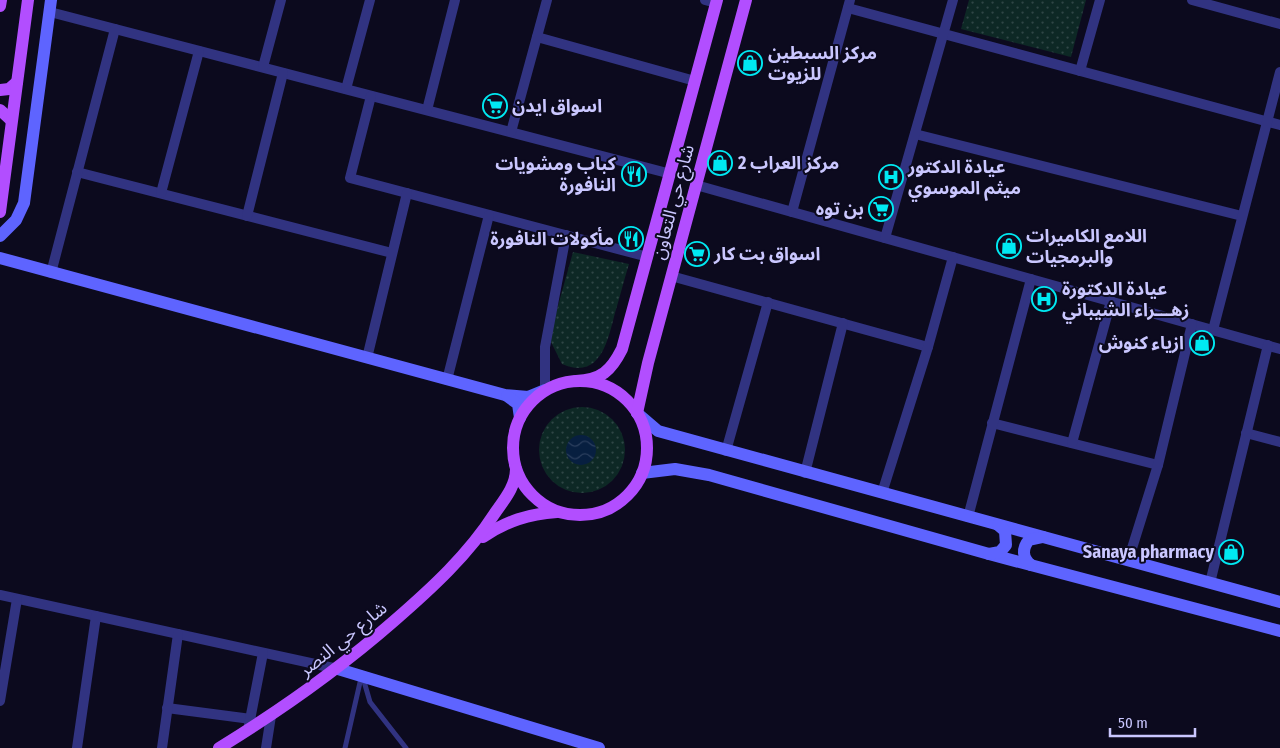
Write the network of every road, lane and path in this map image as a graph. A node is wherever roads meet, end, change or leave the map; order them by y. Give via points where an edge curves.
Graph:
1 (1, 0) edge
2 (28, 0) edge
3 (281, 0) edge
4 (370, 0) edge
5 (455, 0) edge
6 (547, 0) edge
7 (746, 0) edge
8 (954, 0) edge
9 (1100, 0) edge
10 (1192, 0) edge
11 (713, 1) edge
12 (849, 4) edge
13 (0, 6) edge
14 (50, 6) edge
15 (1280, 24) edge
16 (115, 29) junction
17 (944, 34) junction
18 (537, 37) junction
19 (199, 51) junction
20 (263, 67) junction
21 (1080, 71) junction
22 (1280, 72) edge
23 (283, 73) junction
24 (696, 81) junction
25 (17, 82) junction
26 (346, 89) junction
27 (0, 90) edge
28 (371, 96) junction
29 (0, 110) edge
30 (427, 110) junction
31 (11, 120) junction
32 (1267, 122) junction
33 (1280, 125) edge
34 (511, 132) junction
35 (915, 134) junction
36 (77, 172) junction
37 (671, 174) junction
38 (696, 185) junction
39 (406, 193) junction
40 (161, 194) junction
41 (0, 212) edge
42 (792, 212) junction
43 (489, 215) junction
44 (247, 216) junction
45 (1242, 216) junction
46 (566, 235) junction
47 (0, 236) edge
48 (885, 238) junction
49 (392, 253) junction
50 (648, 257) junction
51 (953, 257) junction
52 (0, 258) edge
53 (50, 273) junction
54 (671, 276) junction
55 (1031, 279) junction
56 (1111, 301) junction
57 (768, 302) junction
58 (843, 324) junction
59 (1192, 324) junction
60 (1213, 330) junction
61 (1268, 345) junction
62 (928, 347) junction
63 (1280, 349) edge
64 (367, 358) junction
65 (447, 380) junction
66 (576, 381) junction
67 (545, 390) junction
68 (505, 395) junction
69 (637, 413) junction
70 (520, 418) junction
71 (992, 423) junction
72 (1246, 433) junction
73 (1280, 442) edge
74 (1072, 443) junction
75 (726, 451) junction
76 (1158, 465) junction
77 (516, 469) junction
78 (805, 472) junction
79 (642, 473) junction
80 (882, 494) junction
81 (560, 512) junction
82 (968, 517) junction
83 (998, 525) junction
84 (1043, 537) junction
85 (477, 542) junction
86 (990, 554) junction
87 (1128, 561) junction
88 (1030, 565) junction
89 (1210, 583) junction
90 (0, 595) edge
91 (17, 599) junction
92 (1280, 602) edge
93 (96, 616) junction
94 (1280, 631) edge
95 (178, 634) junction
96 (264, 653) junction
97 (338, 669) junction
98 (362, 675) junction
99 (0, 701) edge
100 (167, 708) junction
101 (271, 716) junction
102 (250, 725) junction
103 (80, 748) edge
104 (162, 748) edge
105 (219, 748) edge
106 (266, 748) edge
107 (345, 748) edge
108 (406, 748) edge
109 (600, 748) edge

1 - 13 main road
2 - 25 main road
3 - 20 street
4 - 26 street
5 - 30 street
6 - 18 street
7 - 38 main road, شارع حي التعاون
8 - 17 street
9 - 21 street
10 - 15 street
11 - 24 main road, شارع حي التعاون
12 - 17 street
12 - 42 street
14 - 16 street
14 - 47 main road via 24,203 16,220
16 - 19 street
16 - 36 street
17 - 21 street
17 - 35 street
18 - 24 street
18 - 34 street
19 - 20 street
19 - 40 street
20 - 23 street
21 - 32 street
22 - 32 street
23 - 26 street
23 - 44 street
24 - 37 main road, شارع حي التعاون
25 - 27 main road via 9,89
25 - 31 main road
26 - 28 street
28 - 30 street
28 - 39 street via 350,178
29 - 31 main road
30 - 34 street
31 - 41 main road
32 - 33 street
32 - 45 street
34 - 37 street
35 - 45 street
35 - 48 street
36 - 40 street
36 - 53 street
37 - 50 main road, شارع حي التعاون
38 - 42 street
38 - 54 main road, شارع حي التعاون
39 - 43 street
39 - 49 street
40 - 44 street
42 - 48 street
43 - 46 street
43 - 65 street
44 - 49 street
45 - 60 street
46 - 50 street
46 - 67 street via 545,347
48 - 51 street
49 - 64 street
50 - 66 main road, شارع حي التعاون via 629,331 618,358 602,377
51 - 55 street
51 - 62 street
52 - 53 main road
53 - 64 main road
54 - 57 street
54 - 69 main road, شارع حي التعاون
55 - 56 street
55 - 71 street
56 - 59 street
56 - 74 street
57 - 58 street
57 - 75 street
58 - 62 street
58 - 78 street
59 - 60 street
59 - 76 street
60 - 61 street
61 - 63 street
61 - 72 street
62 - 80 street
64 - 65 main road
65 - 68 main road
66 - 67 main road
66 - 69 main road via 611,389
67 - 68 main road via 528,396
67 - 70 main road via 528,405
68 - 70 main road via 516,401
69 - 75 main road via 658,431
69 - 79 main road via 643,424 646,443
70 - 77 main road via 512,447
71 - 74 street
71 - 82 street
72 - 73 street
72 - 89 street
74 - 76 street
75 - 78 main road
76 - 87 street
77 - 81 main road via 533,496
77 - 85 main road via 509,493
78 - 80 main road
79 - 81 main road via 634,488 608,508 576,515
79 - 86 main road via 675,469 709,475
80 - 82 main road
81 - 85 main road via 512,520
82 - 83 main road
83 - 84 main road
83 - 86 main road via 1005,531 1006,545 1000,552
84 - 87 main road
84 - 88 main road via 1030,540 1024,548 1024,558
85 - 97 main road, شارع حي النصر via 430,590
86 - 88 main road
87 - 89 main road
88 - 94 main road
89 - 92 main road
90 - 91 street
91 - 93 street
91 - 99 street
93 - 95 street
93 - 103 street
95 - 96 street
95 - 100 street
96 - 97 street
96 - 102 street
97 - 98 main road
97 - 101 main road, شارع حي النصر
98 - 107 lane
98 - 108 lane via 370,702
98 - 109 main road
100 - 102 street
100 - 104 street
101 - 102 main road, شارع حي النصر
101 - 106 street
102 - 105 main road, شارع حي النصر

